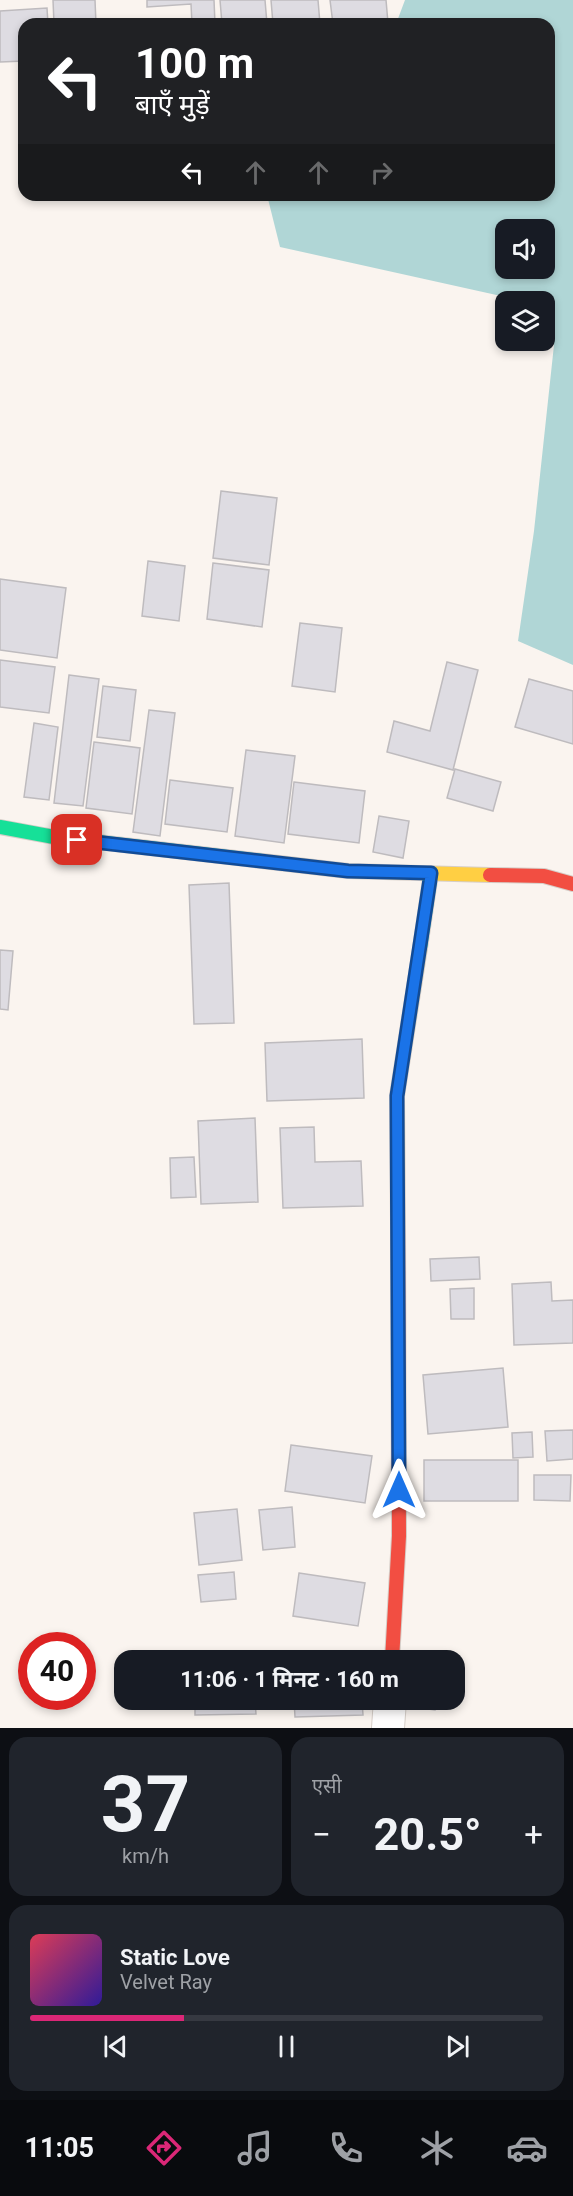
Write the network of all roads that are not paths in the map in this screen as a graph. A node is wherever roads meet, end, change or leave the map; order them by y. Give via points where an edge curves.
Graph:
1 (0, 827) edge
2 (431, 873) junction
3 (573, 884) edge
4 (393, 1650) edge
5 (389, 1710) edge
6 (388, 1728) edge

1 - 2 street via 54,837 348,871
2 - 3 street via 544,876
2 - 4 street via 397,1096 399,1536
5 - 6 street

